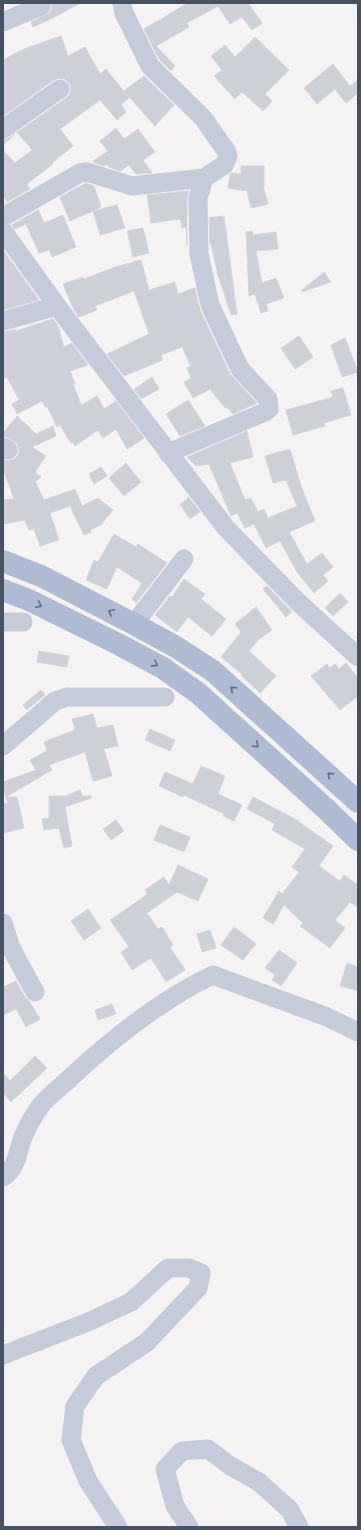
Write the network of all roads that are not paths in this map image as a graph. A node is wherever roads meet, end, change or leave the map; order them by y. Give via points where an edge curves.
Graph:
1 (122, 3) edge
2 (41, 6) dead end
3 (3, 22) edge
4 (60, 89) dead end
5 (3, 129) edge
6 (204, 178) junction
7 (3, 217) edge
8 (3, 231) edge
9 (57, 306) junction
10 (3, 321) edge
11 (168, 453) junction
12 (184, 559) dead end
13 (3, 561) edge
14 (3, 590) edge
15 (3, 622) edge
16 (23, 622) dead end
17 (134, 624) junction
18 (358, 656) edge
19 (165, 697) dead end
20 (3, 746) edge
21 (358, 802) edge
22 (358, 840) edge
23 (3, 923) edge
24 (35, 992) dead end
25 (358, 1032) edge
26 (3, 1177) edge
27 (3, 1355) edge
28 (118, 1527) edge
29 (189, 1527) edge
30 (299, 1527) edge

1 - 6 street via 124,13 150,66 203,118 227,152 228,158 224,164
2 - 3 street
4 - 5 street
6 - 7 street via 132,186 87,172 80,173
6 - 11 street via 198,198 199,254 210,305 240,369 268,400 269,408 265,412
8 - 9 street
9 - 10 street
9 - 11 street
11 - 18 street via 226,528 298,602
12 - 17 street
17 -> 13 main road via 41,576
14 -> 22 main road via 29,600 163,668 198,693
15 - 16 street
21 -> 17 main road via 213,671
19 - 20 street via 67,697 55,701
23 - 24 street via 10,948
25 - 26 street via 327,1017 213,975 158,1006 94,1056 41,1106 22,1138 16,1163
27 - 28 street via 88,1322 131,1302 168,1268 188,1268 201,1273 198,1288 147,1342 96,1376 75,1406 71,1440 88,1481
29 - 30 street via 175,1506 165,1469 182,1451 208,1449 259,1482 290,1510

